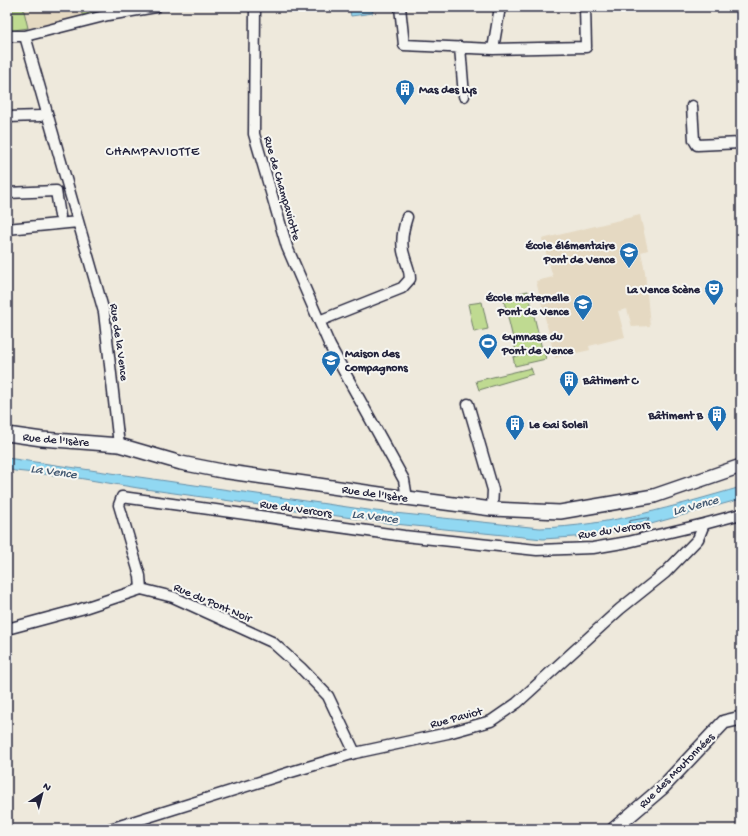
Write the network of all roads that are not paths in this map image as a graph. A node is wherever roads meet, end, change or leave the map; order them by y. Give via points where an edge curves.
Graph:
1 (156, 7) edge
2 (255, 7) edge
3 (400, 7) edge
4 (500, 7) edge
5 (585, 7) edge
6 (7, 36) edge
7 (25, 36) junction
8 (460, 47) junction
9 (494, 49) junction
10 (464, 96) dead end
11 (692, 106) dead end
12 (40, 116) dead end
13 (7, 117) edge
14 (741, 143) edge
15 (7, 193) edge
16 (60, 216) dead end
17 (407, 217) dead end
18 (78, 222) junction
19 (7, 229) edge
20 (320, 321) junction
21 (468, 404) dead end
22 (7, 434) edge
23 (119, 444) junction
24 (741, 466) edge
25 (407, 498) junction
26 (492, 509) junction
27 (741, 514) edge
28 (704, 524) junction
29 (141, 589) junction
30 (7, 629) edge
31 (741, 718) edge
32 (355, 753) junction
33 (110, 829) edge
34 (614, 829) edge

1 - 7 street via 108,15
2 - 20 street, Rue de Champaviotte via 254,134 287,247
3 - 8 street via 404,45
4 - 9 street
5 - 9 street via 586,47
6 - 7 street
7 - 18 street, Rue de la Vence
8 - 9 street
8 - 10 street
11 - 14 street via 694,140 697,145
12 - 13 street
15 - 16 street via 56,191
17 - 20 street via 403,228 403,250 410,268 410,279 402,288
18 - 19 street
18 - 23 street, Rue de la Vence via 104,312
20 - 25 street, Rue de Champaviotte via 337,358 404,480
21 - 26 street via 492,490
22 - 23 street, Rue de l'Isère
23 - 25 street, Rue de l'Isère via 181,463 222,471
24 - 26 street, Rue de l'Isère via 654,496 597,506 560,512
25 - 26 street, Rue de l'Isère
27 - 28 street
28 - 29 street, Rue du Vercors via 593,548 537,550 419,538 122,497 119,505 140,576
28 - 32 street, Rue Paviot via 698,539 665,573 620,609 517,702 491,721
29 - 30 street via 81,610
29 - 32 street, Rue du Pont Noir via 173,597 272,642 328,696
31 - 34 street, Rue des Moutonnées via 724,722 662,788
32 - 33 street, Rue Paviot

